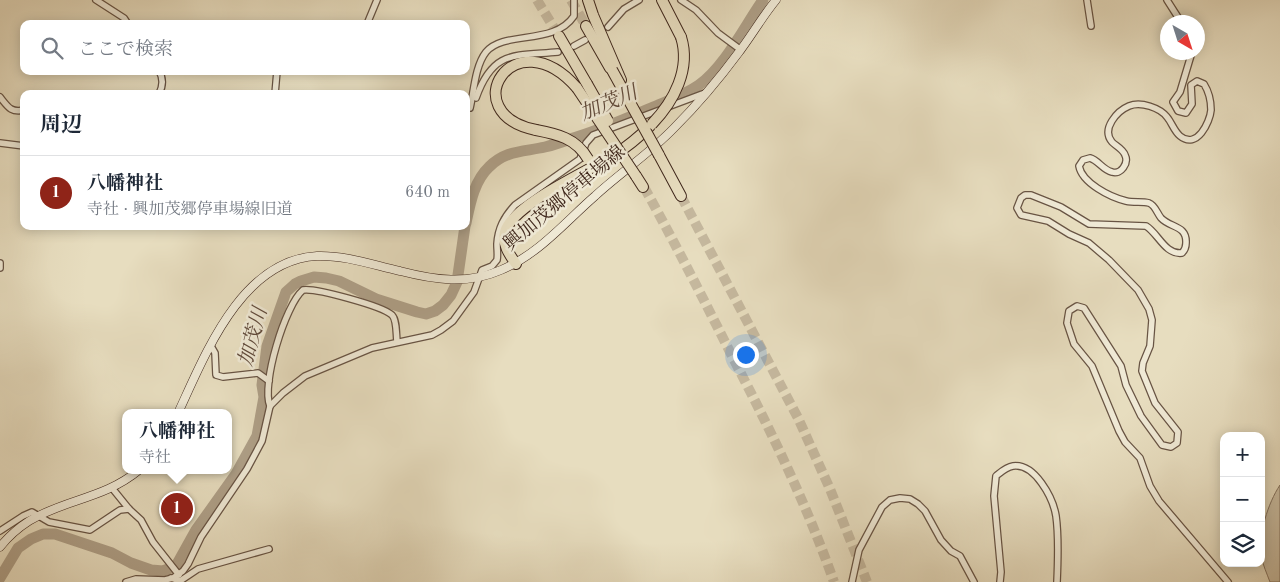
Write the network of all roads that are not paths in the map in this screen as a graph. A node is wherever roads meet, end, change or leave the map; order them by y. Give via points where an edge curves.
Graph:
1 (96, 0) edge
2 (377, 0) edge
3 (574, 0) edge
4 (588, 0) edge
5 (639, 0) edge
6 (662, 0) edge
7 (681, 0) edge
8 (776, 0) edge
9 (1087, 0) edge
10 (1167, 0) edge
11 (1177, 15) edge
12 (125, 20) edge
13 (369, 20) edge
14 (586, 26) tunnel mouth
15 (1090, 26) dead end
16 (608, 27) dead end
17 (559, 36) tunnel mouth
18 (584, 40) dead end
19 (574, 46) dead end
20 (740, 49) junction
21 (558, 52) dead end
22 (1190, 60) edge
23 (614, 70) junction
24 (162, 75) edge
25 (275, 75) edge
26 (582, 86) junction
27 (160, 90) edge
28 (276, 90) edge
29 (705, 93) junction
30 (0, 97) edge
31 (470, 102) edge
32 (470, 106) edge
33 (20, 111) edge
34 (0, 143) edge
35 (20, 146) edge
36 (589, 170) junction
37 (644, 187) tunnel mouth
38 (682, 196) tunnel mouth
39 (0, 262) edge
40 (516, 264) junction
41 (0, 268) edge
42 (480, 278) junction
43 (397, 341) junction
44 (211, 346) junction
45 (269, 381) junction
46 (270, 406) junction
47 (180, 409) edge
48 (133, 474) edge
49 (112, 488) junction
50 (129, 509) junction
51 (38, 516) junction
52 (0, 531) edge
53 (0, 547) edge
54 (269, 549) dead end
55 (178, 573) junction
56 (170, 580) edge
57 (126, 582) edge
58 (852, 582) edge
59 (974, 582) edge
60 (1000, 582) edge
61 (1057, 582) edge
62 (1228, 582) edge

1 - 12 street
2 - 13 street
3 - 31 street via 574,16 567,23 539,36 505,42 488,51 482,59
4 - 23 highway
5 - 16 street via 624,9
6 - 36 highway, bridge via 681,37 684,54 682,74 668,103 652,124 627,146
7 - 20 street
8 - 20 main road, 興加茂郷停車場線
9 - 15 street
10 - 11 street
14 - 23 highway
17 - 26 highway
18 - 19 street
20 - 29 main road, 興加茂郷停車場線
21 - 32 street via 526,53 503,60 485,77
22 - 62 street via 1180,92 1173,102 1178,111 1186,112 1192,104 1191,85 1197,82 1204,84 1209,93 1210,110 1201,134 1192,139 1184,138 1162,112 1135,104 1113,120 1108,131 1111,141 1125,154 1123,168 1110,172 1090,158 1079,166 1084,178 1097,188 1125,201 1151,204 1163,220 1184,233 1182,253 1171,250 1146,226 1089,224 1061,207 1031,195 1023,196 1017,206 1021,215 1048,221 1089,244 1129,279 1149,309 1152,336 1142,371 1155,403 1178,432 1177,443 1171,446 1162,445 1141,416 1121,366 1084,308 1078,306 1069,311 1067,323 1074,344 1092,366 1119,431 1140,458 1159,501
23 - 38 highway, bridge
24 - 27 street
25 - 28 street
26 - 36 highway, bridge via 541,62 521,62 506,70 499,80 496,98 500,110 514,123 559,135 582,149 588,158
26 - 37 highway, bridge
29 - 40 main road, 興加茂郷停車場線 via 663,139
29 - 42 street via 589,138 580,159 520,201 506,215 498,233 497,260 482,270
30 - 33 street via 10,110
34 - 35 street
36 - 40 highway via 536,200 509,223 504,241
39 - 41 street
40 - 42 main road, 興加茂郷停車場線
42 - 43 street via 474,292 445,328 432,335
42 - 44 main road, 興加茂郷停車場線 via 449,280 422,277 335,257 297,260 274,270 254,285 227,317
43 - 45 street via 394,318 389,313 363,302 303,290 283,325
43 - 46 street via 305,376
44 - 45 street via 215,353 216,375 258,373
44 - 47 main road, 興加茂郷停車場線
45 - 46 street
46 - 55 street via 262,441 247,469 201,537 188,564
48 - 49 main road
49 - 50 street
49 - 51 main road
50 - 51 street via 120,510 90,530 49,522
50 - 55 street via 141,520 153,542
51 - 52 street via 27,514
51 - 53 main road via 18,528
54 - 56 street via 198,569 180,581
55 - 56 street
56 - 57 street via 136,579
58 - 59 street via 859,550 882,506 900,498 910,499 925,511 941,540 960,556
60 - 61 street via 994,496 996,476 1007,468 1019,466 1038,478 1053,506 1057,530

